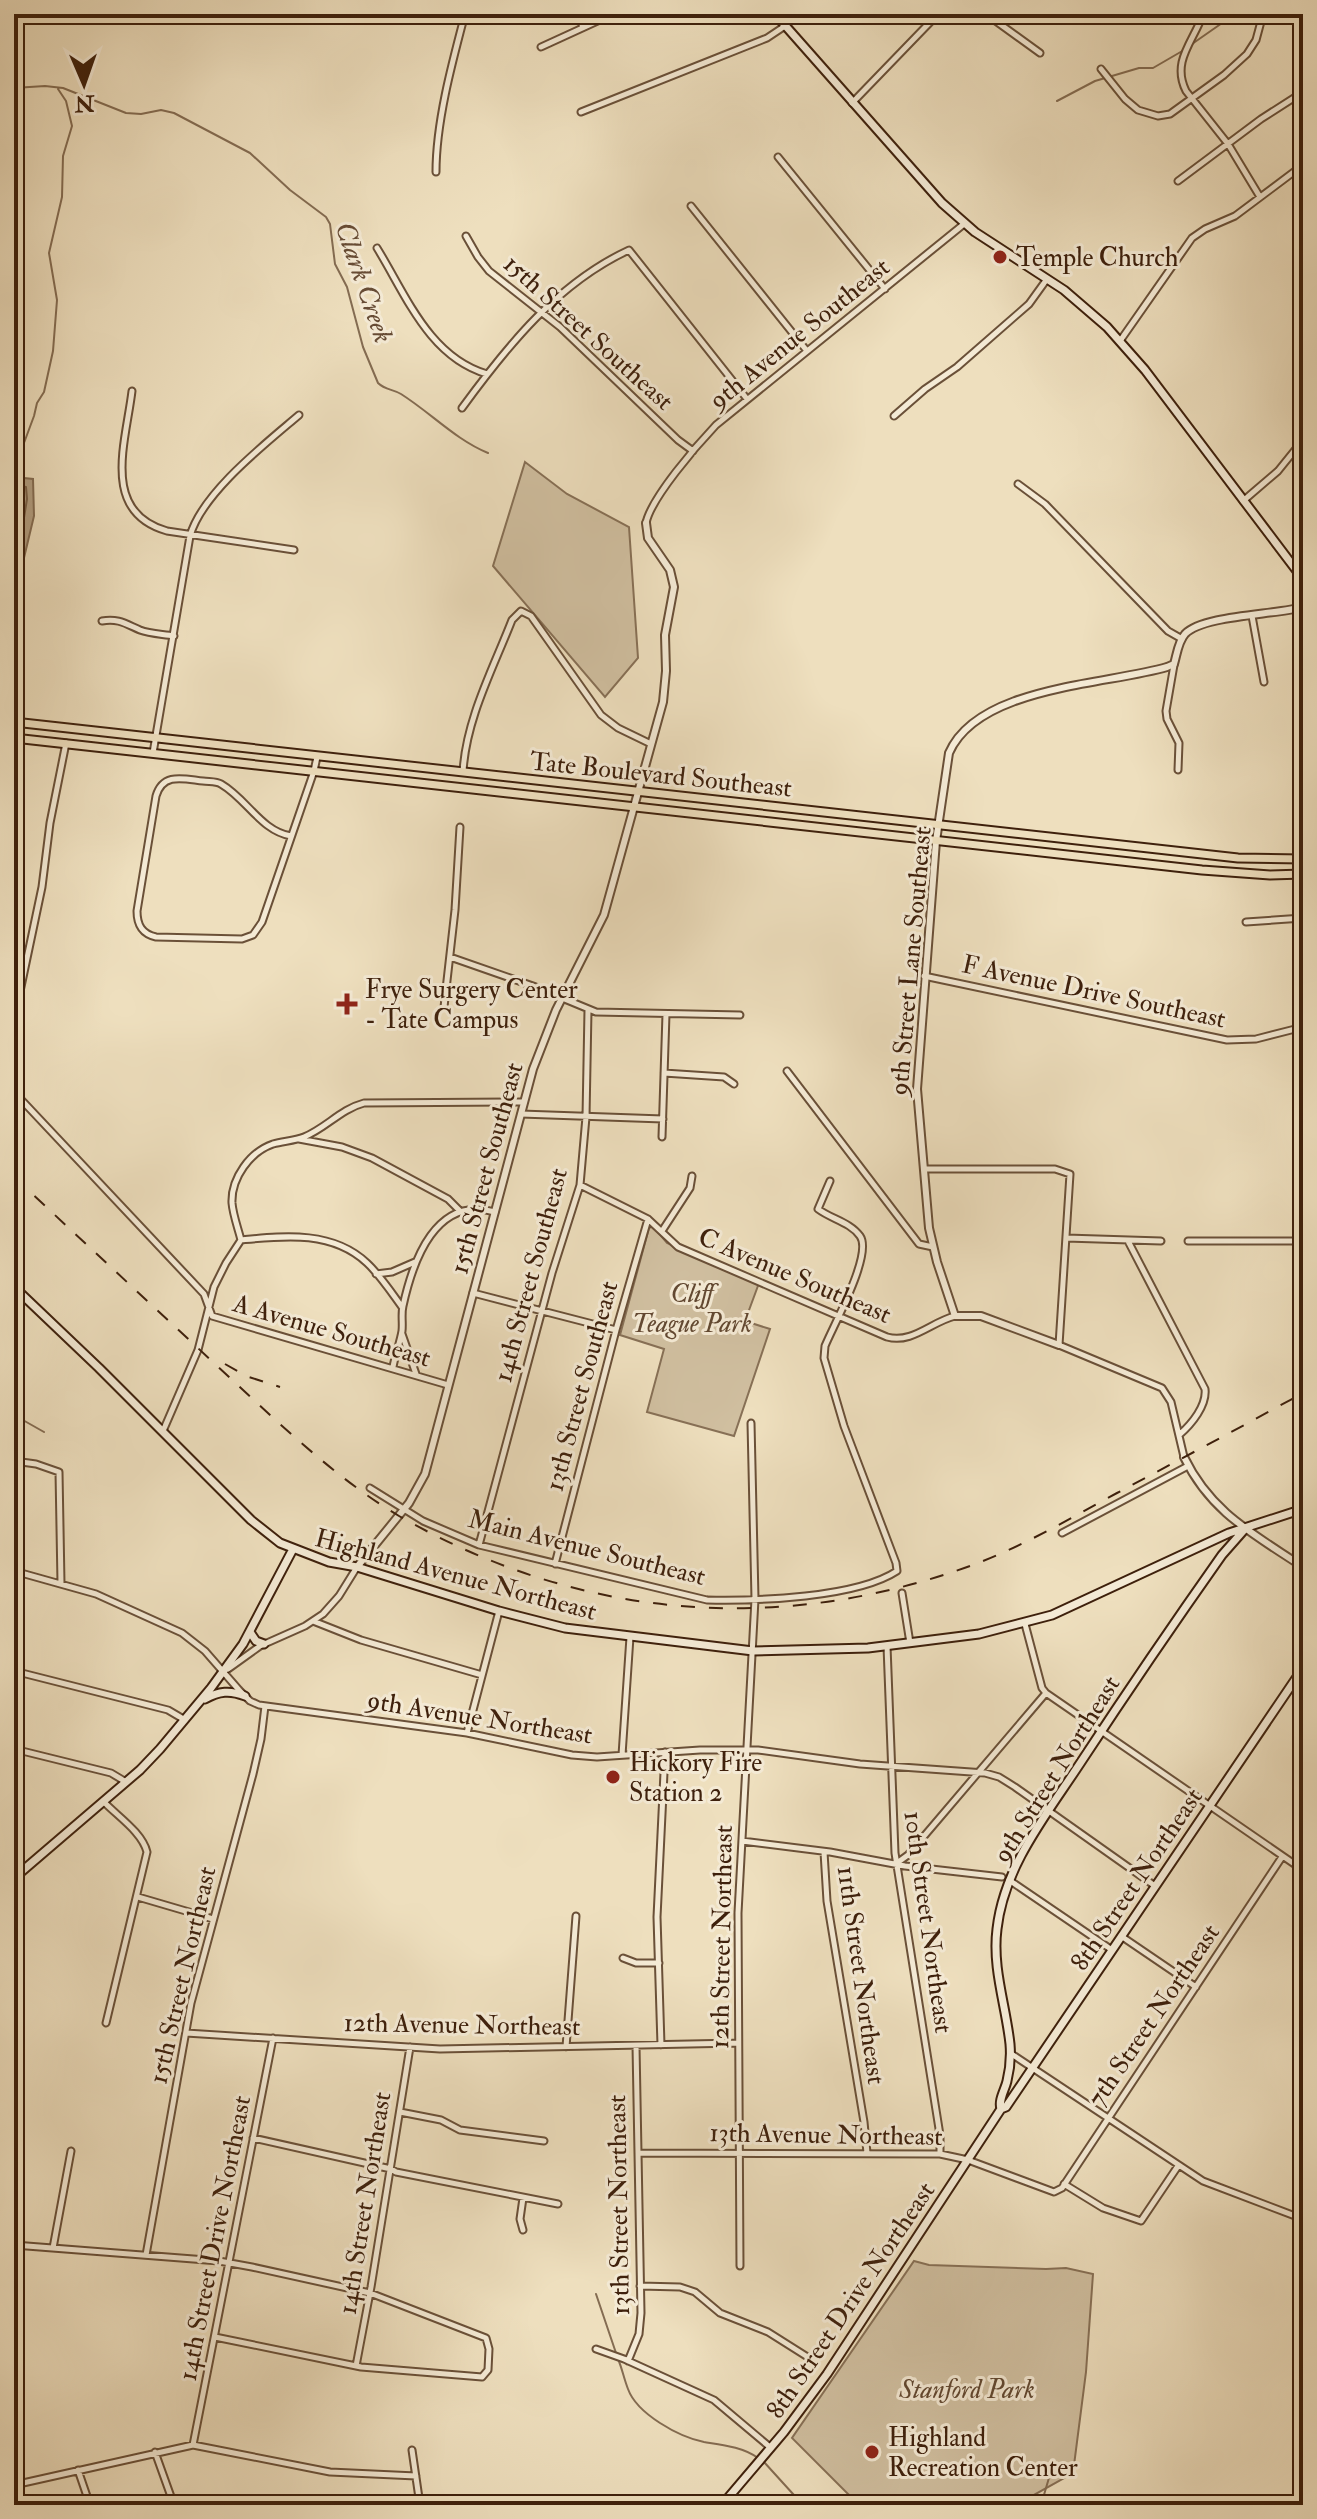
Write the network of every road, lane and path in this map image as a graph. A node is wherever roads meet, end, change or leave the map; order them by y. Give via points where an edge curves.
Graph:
1 (465, 14) edge
2 (578, 14) edge
3 (613, 14) edge
4 (775, 14) edge
5 (920, 14) edge
6 (938, 14) edge
7 (986, 14) edge
8 (1203, 14) edge
9 (1263, 14) edge
10 (928, 24) junction
11 (785, 26) junction
12 (583, 27) junction
13 (541, 47) dead end
14 (1040, 53) dead end
15 (1101, 69) dead end
16 (1300, 94) dead end
17 (1191, 98) junction
18 (852, 103) junction
19 (581, 112) dead end
20 (1228, 144) junction
21 (778, 157) dead end
22 (1303, 165) edge
23 (436, 172) dead end
24 (1178, 181) dead end
25 (1260, 197) junction
26 (691, 206) dead end
27 (964, 224) junction
28 (466, 236) dead end
29 (377, 248) dead end
30 (1048, 278) junction
31 (885, 289) junction
32 (543, 313) junction
33 (1120, 341) junction
34 (807, 351) junction
35 (487, 374) junction
36 (132, 391) dead end
37 (747, 399) junction
38 (462, 408) dead end
39 (299, 415) dead end
40 (894, 416) dead end
41 (1303, 440) edge
42 (693, 451) junction
43 (1018, 484) dead end
44 (1243, 501) junction
45 (646, 523) joint
46 (190, 536) junction
47 (294, 550) dead end
48 (1303, 554) edge
49 (1291, 563) junction
50 (1303, 579) edge
51 (1303, 607) edge
52 (1252, 616) junction
53 (102, 621) dead end
54 (174, 636) junction
55 (1182, 639) junction
56 (1174, 664) junction
57 (1264, 682) dead end
58 (14, 722) edge
59 (14, 738) edge
60 (156, 738) junction
61 (66, 743) junction
62 (651, 744) junction
63 (153, 753) junction
64 (317, 757) junction
65 (1178, 770) dead end
66 (314, 771) junction
67 (463, 772) junction
68 (637, 792) junction
69 (633, 806) junction
70 (939, 826) junction
71 (460, 827) dead end
72 (291, 836) junction
73 (936, 841) junction
74 (1303, 859) edge
75 (1303, 874) edge
76 (1303, 918) edge
77 (1246, 922) dead end
78 (450, 957) junction
79 (924, 976) junction
80 (561, 998) junction
81 (444, 1007) dead end
82 (588, 1010) junction
83 (666, 1014) junction
84 (740, 1015) dead end
85 (14, 1020) edge
86 (1303, 1027) edge
87 (787, 1071) dead end
88 (664, 1073) junction
89 (734, 1084) dead end
90 (14, 1092) edge
91 (524, 1102) junction
92 (521, 1114) junction
93 (586, 1117) junction
94 (663, 1119) junction
95 (662, 1137) dead end
96 (297, 1139) junction
97 (923, 1169) junction
98 (692, 1176) dead end
99 (830, 1181) dead end
100 (580, 1185) junction
101 (460, 1211) junction
102 (495, 1212) junction
103 (648, 1219) junction
104 (662, 1231) junction
105 (1066, 1238) junction
106 (241, 1240) junction
107 (1128, 1241) junction
108 (1161, 1241) dead end
109 (1188, 1241) dead end
110 (1303, 1241) edge
111 (933, 1247) junction
112 (416, 1262) junction
113 (376, 1274) junction
114 (14, 1287) edge
115 (473, 1293) junction
116 (403, 1308) junction
117 (208, 1310) junction
118 (542, 1310) junction
119 (839, 1315) junction
120 (955, 1316) junction
121 (616, 1330) junction
122 (402, 1332) junction
123 (1059, 1345) junction
124 (393, 1367) junction
125 (416, 1375) junction
126 (448, 1385) junction
127 (751, 1423) dead end
128 (163, 1431) junction
129 (1179, 1435) junction
130 (1184, 1457) joint
131 (14, 1461) edge
132 (1188, 1466) junction
133 (370, 1488) dead end
134 (405, 1508) junction
135 (1303, 1509) edge
136 (1246, 1529) junction
137 (1062, 1533) dead end
138 (479, 1545) junction
139 (293, 1549) junction
140 (555, 1564) junction
141 (357, 1567) junction
142 (1303, 1567) edge
143 (14, 1571) edge
144 (61, 1583) junction
145 (902, 1593) dead end
146 (755, 1599) junction
147 (499, 1611) junction
148 (313, 1621) junction
149 (1025, 1624) junction
150 (250, 1632) junction
151 (630, 1637) junction
152 (264, 1644) junction
153 (910, 1644) junction
154 (887, 1646) junction
155 (753, 1651) junction
156 (1303, 1668) edge
157 (14, 1671) edge
158 (224, 1672) junction
159 (482, 1675) junction
160 (1046, 1693) junction
161 (245, 1696) junction
162 (200, 1702) junction
163 (265, 1706) junction
164 (185, 1720) junction
165 (1101, 1731) junction
166 (467, 1733) junction
167 (14, 1749) edge
168 (747, 1750) junction
169 (665, 1752) junction
170 (622, 1755) junction
171 (891, 1767) junction
172 (980, 1773) junction
173 (126, 1782) junction
174 (103, 1801) junction
175 (1209, 1807) junction
176 (1049, 1812) junction
177 (742, 1841) junction
178 (824, 1852) junction
179 (1282, 1857) junction
180 (896, 1864) junction
181 (1303, 1870) edge
182 (14, 1878) edge
183 (1006, 1879) junction
184 (1155, 1886) junction
185 (138, 1897) junction
186 (576, 1916) dead end
187 (213, 1919) junction
188 (1121, 1936) junction
189 (1112, 1950) junction
190 (623, 1958) dead end
191 (659, 1963) junction
192 (1196, 1987) junction
193 (106, 2023) dead end
194 (186, 2033) junction
195 (273, 2038) junction
196 (738, 2043) junction
197 (661, 2045) junction
198 (636, 2046) junction
199 (410, 2047) junction
200 (566, 2047) junction
201 (1010, 2053) junction
202 (1033, 2068) junction
203 (1001, 2109) junction
204 (400, 2112) junction
205 (1108, 2118) junction
206 (253, 2138) junction
207 (544, 2141) dead end
208 (71, 2151) dead end
209 (739, 2152) junction
210 (638, 2153) junction
211 (867, 2153) junction
212 (940, 2154) junction
213 (968, 2160) junction
214 (1178, 2166) junction
215 (391, 2169) junction
216 (1064, 2184) junction
217 (1054, 2192) joint
218 (523, 2198) junction
219 (558, 2204) dead end
220 (1303, 2219) edge
221 (523, 2230) dead end
222 (14, 2245) edge
223 (53, 2248) junction
224 (146, 2255) junction
225 (229, 2263) junction
226 (740, 2266) dead end
227 (640, 2286) junction
228 (370, 2293) junction
229 (215, 2337) junction
230 (596, 2349) dead end
231 (806, 2356) dead end
232 (628, 2361) junction
233 (356, 2366) junction
234 (193, 2445) junction
235 (771, 2448) junction
236 (412, 2450) dead end
237 (155, 2452) junction
238 (78, 2470) junction
239 (416, 2476) junction
240 (14, 2485) edge
241 (90, 2505) edge
242 (174, 2505) edge
243 (420, 2505) edge
244 (722, 2505) edge

1 - 23 street
2 - 12 street
3 - 12 street
4 - 11 main road
5 - 10 street
6 - 10 street
7 - 14 street
8 - 17 street via 1180,67 1182,85
9 - 17 street via 1247,54
10 - 18 street
11 - 18 main road
11 - 19 street via 767,38
12 - 13 street
15 - 17 street via 1129,103 1146,114 1170,114
16 - 20 street
17 - 20 street
18 - 27 main road
20 - 24 street
20 - 25 street
21 - 31 street
22 - 25 street
25 - 33 street via 1192,238
26 - 34 street
27 - 30 main road
27 - 31 street, 9th Avenue Southeast
28 - 32 street, 15th Street Southeast via 489,271
29 - 35 street via 431,337 466,366
30 - 33 main road
30 - 40 street via 1029,304
31 - 34 street, 9th Avenue Southeast
32 - 35 street
32 - 37 street via 585,274 629,250
32 - 42 street, 15th Street Southeast
33 - 44 main road
34 - 37 street, 9th Avenue Southeast
35 - 38 street
36 - 46 street via 121,470 126,499 150,526
37 - 42 street, 9th Avenue Southeast
39 - 46 street via 206,504
41 - 44 street
42 - 45 street, 9th Avenue Southeast via 653,504
43 - 55 street via 1045,504 1168,631
44 - 49 main road
45 - 62 street, 15th Street Southeast via 648,538 670,570 674,587 665,635 666,689
46 - 47 street
46 - 54 street
48 - 49 street
49 - 50 main road
51 - 52 street
52 - 55 street via 1206,623
52 - 57 street
53 - 54 street
54 - 60 street
55 - 56 street
56 - 65 street via 1166,711 1179,743
56 - 70 street, 9th Street Lane Southeast via 1028,696 982,719 955,742 948,759
58 - 60 main road, Tate Boulevard Southeast
59 - 61 main road, Tate Boulevard Southeast
60 - 63 street
60 - 64 main road, Tate Boulevard Southeast
61 - 63 main road, Tate Boulevard Southeast
61 - 85 street
62 - 67 street via 601,715 531,616 521,611 512,620 473,720
62 - 68 street, 15th Street Southeast
63 - 66 main road, Tate Boulevard Southeast
64 - 66 street
64 - 67 main road, Tate Boulevard Southeast
66 - 69 main road, Tate Boulevard Southeast
66 - 72 street
67 - 68 main road, Tate Boulevard Southeast
68 - 69 street, 15th Street Southeast
68 - 70 main road, Tate Boulevard Southeast
69 - 73 main road, Tate Boulevard Southeast
69 - 80 street, 15th Street Southeast via 604,915
70 - 73 street, 9th Street Lane Southeast
70 - 74 main road, Tate Boulevard Southeast via 1238,858
71 - 78 street
72 - 72 street via 272,829 218,783 175,778 164,783 158,790 137,911 140,928 156,937 250,937 262,922
73 - 75 main road, Tate Boulevard Southeast via 1236,873
73 - 79 street, 9th Street Lane Southeast
76 - 77 street
78 - 80 street
78 - 81 street
79 - 86 street, F Avenue Drive Southeast via 1227,1040
79 - 97 street, 9th Street Lane Southeast via 917,1089
80 - 82 street
80 - 91 street, 15th Street Southeast
82 - 83 street
82 - 93 street, 14th Street Southeast
83 - 84 street
83 - 88 street
87 - 111 street via 919,1244
88 - 89 street via 724,1077
88 - 94 street
90 - 117 street via 204,1294
91 - 92 street, 15th Street Southeast
91 - 96 street via 356,1105
92 - 93 street
92 - 102 street, 15th Street Southeast
93 - 94 street
93 - 100 street, 14th Street Southeast
94 - 95 street
96 - 101 street via 372,1158 448,1199
96 - 106 street via 257,1153 235,1182 232,1206
97 - 105 street via 1055,1169 1070,1174
97 - 111 street, 9th Street Lane Southeast
98 - 104 street
99 - 119 street via 818,1208 854,1229 864,1242
100 - 103 street, C Avenue Southeast
100 - 118 street, 14th Street Southeast
101 - 102 street
101 - 112 street via 435,1230
102 - 115 street, 15th Street Southeast
103 - 104 street, C Avenue Southeast
103 - 121 street, 13th Street Southeast
104 - 119 street, C Avenue Southeast via 678,1247
105 - 107 street
105 - 123 street
106 - 113 street via 294,1235 328,1242 361,1258
106 - 117 street via 219,1277
107 - 108 street
107 - 129 street via 1205,1389 1205,1401
109 - 110 street
111 - 120 street, 9th Street Lane Southeast
112 - 113 street
112 - 116 street
113 - 116 street
114 - 128 main road, Highland Avenue Northeast
115 - 118 street
115 - 126 street, 15th Street Southeast
116 - 122 street
117 - 124 street, A Avenue Southeast via 212,1316
117 - 128 street via 199,1348
118 - 121 street
118 - 138 street, 14th Street Southeast
119 - 120 street, C Avenue Southeast via 902,1340
119 - 146 street, Main Avenue Southeast via 824,1358 897,1571 845,1590
120 - 123 street via 981,1316
121 - 140 street, 13th Street Southeast
122 - 124 street
122 - 125 street
123 - 129 street via 1162,1388
124 - 125 street, A Avenue Southeast
125 - 126 street, A Avenue Southeast
126 - 134 street, 15th Street Southeast via 425,1474
127 - 146 street, 12th Street Northeast
128 - 139 main road, Highland Avenue Northeast via 251,1520
129 - 130 street
130 - 132 street
131 - 144 street via 59,1472
132 - 136 street via 1216,1506
132 - 137 street
133 - 134 street, Main Avenue Southeast
134 - 138 street, Main Avenue Southeast
134 - 141 street
135 - 136 main road, Highland Avenue Northeast
136 - 142 street
136 - 149 main road, Highland Avenue Northeast
136 - 165 main road, 9th Street Northeast via 1222,1555
138 - 140 street, Main Avenue Southeast
139 - 141 main road, Highland Avenue Northeast
139 - 150 main road
140 - 146 street, Main Avenue Southeast via 697,1598
141 - 147 main road, Highland Avenue Northeast
141 - 148 street
143 - 144 street, 9th Avenue Northeast
144 - 158 street, 9th Avenue Northeast via 182,1633
145 - 153 street
146 - 155 street, 12th Street Northeast
147 - 151 main road, Highland Avenue Northeast
147 - 159 street
148 - 152 street
148 - 159 street, 9th Avenue Northeast
149 - 153 main road, Highland Avenue Northeast
149 - 160 street
150 - 152 main road
150 - 158 main road
151 - 155 main road, Highland Avenue Northeast
151 - 170 street
152 - 158 street
153 - 154 main road, Highland Avenue Northeast
154 - 155 main road, Highland Avenue Northeast
154 - 171 street, 10th Street Northeast
155 - 168 street, 12th Street Northeast
156 - 175 main road, 8th Street Northeast
157 - 164 street via 168,1710
158 - 161 street, 9th Avenue Northeast
158 - 162 main road
159 - 166 street
160 - 165 street
160 - 172 street
161 - 162 main road via 227,1691
161 - 163 street, 9th Avenue Northeast
162 - 164 main road
163 - 166 street, 9th Avenue Northeast
163 - 187 street, 15th Street Northeast via 253,1774
164 - 173 main road
165 - 175 street
165 - 176 main road, 9th Street Northeast
166 - 170 street, 9th Avenue Northeast via 564,1754
167 - 173 street via 111,1773
168 - 169 street, 9th Avenue Northeast
168 - 171 street, 9th Avenue Northeast
168 - 177 street, 12th Street Northeast
169 - 170 street, 9th Avenue Northeast
169 - 191 street
171 - 172 street, 9th Avenue Northeast
171 - 180 street, 10th Street Northeast
172 - 176 street, 9th Avenue Northeast via 999,1777
172 - 180 street
173 - 174 main road
174 - 182 main road
174 - 185 street via 146,1847
175 - 179 street
175 - 184 main road, 8th Street Northeast
176 - 183 main road, 9th Street Northeast
176 - 184 street, 9th Avenue Northeast
177 - 178 street
177 - 196 street, 12th Street Northeast
178 - 180 street
178 - 211 street, 11th Street Northeast
179 - 181 street
179 - 192 street, 7th Street Northeast
180 - 183 street
180 - 212 street, 10th Street Northeast
183 - 189 street
183 - 201 main road, 9th Street Northeast via 996,1948
184 - 188 main road, 8th Street Northeast
185 - 187 street
185 - 193 street
186 - 200 street
187 - 194 street, 15th Street Northeast
188 - 189 main road, 8th Street Northeast
188 - 192 street
189 - 202 main road, 8th Street Northeast
190 - 191 street
191 - 197 street
192 - 205 street, 7th Street Northeast
194 - 195 street, 12th Avenue Northeast
194 - 224 street, 15th Street Northeast
195 - 199 street, 12th Avenue Northeast
195 - 206 street, 14th Street Drive Northeast
196 - 197 street, 12th Avenue Northeast
196 - 209 street, 12th Street Northeast
197 - 198 street, 12th Avenue Northeast
198 - 200 street, 12th Avenue Northeast
198 - 210 street, 13th Street Northeast
199 - 200 street, 12th Avenue Northeast
199 - 204 street, 14th Street Northeast
201 - 202 street
201 - 203 main road, 9th Street Northeast
202 - 203 main road, 8th Street Northeast
202 - 205 street
203 - 213 main road, 8th Street Drive Northeast
204 - 207 street via 441,2120 460,2130
204 - 215 street, 14th Street Northeast
205 - 214 street
205 - 216 street, 7th Street Northeast
206 - 215 street
206 - 225 street, 14th Street Drive Northeast
208 - 223 street
209 - 210 street, 13th Avenue Northeast
209 - 211 street, 13th Avenue Northeast
209 - 226 street, 12th Street Northeast
210 - 227 street, 13th Street Northeast
211 - 212 street, 13th Avenue Northeast
212 - 213 street, 13th Avenue Northeast
213 - 217 street, 13th Avenue Northeast
213 - 235 main road, 8th Street Drive Northeast via 835,2362
214 - 216 street via 1141,2221 1103,2208
214 - 220 street via 1212,2186
215 - 218 street
215 - 228 street, 14th Street Northeast
216 - 217 street, 7th Street Northeast
218 - 219 street
218 - 221 street
222 - 223 street
223 - 224 street
224 - 225 street
225 - 228 street
225 - 229 street, 14th Street Drive Northeast
227 - 231 street via 695,2292 720,2313 768,2332
227 - 232 street, 13th Street Northeast via 639,2334
228 - 233 street, 14th Street Northeast
228 - 233 street via 486,2338 488,2370 482,2377
229 - 233 street
229 - 234 street, 14th Street Drive Northeast
230 - 232 street
232 - 235 street via 714,2400
234 - 237 street
234 - 239 street via 330,2472
235 - 244 main road, 8th Street Drive Northeast
236 - 239 street
237 - 238 street
237 - 242 street
238 - 240 street
238 - 241 street
239 - 243 street

